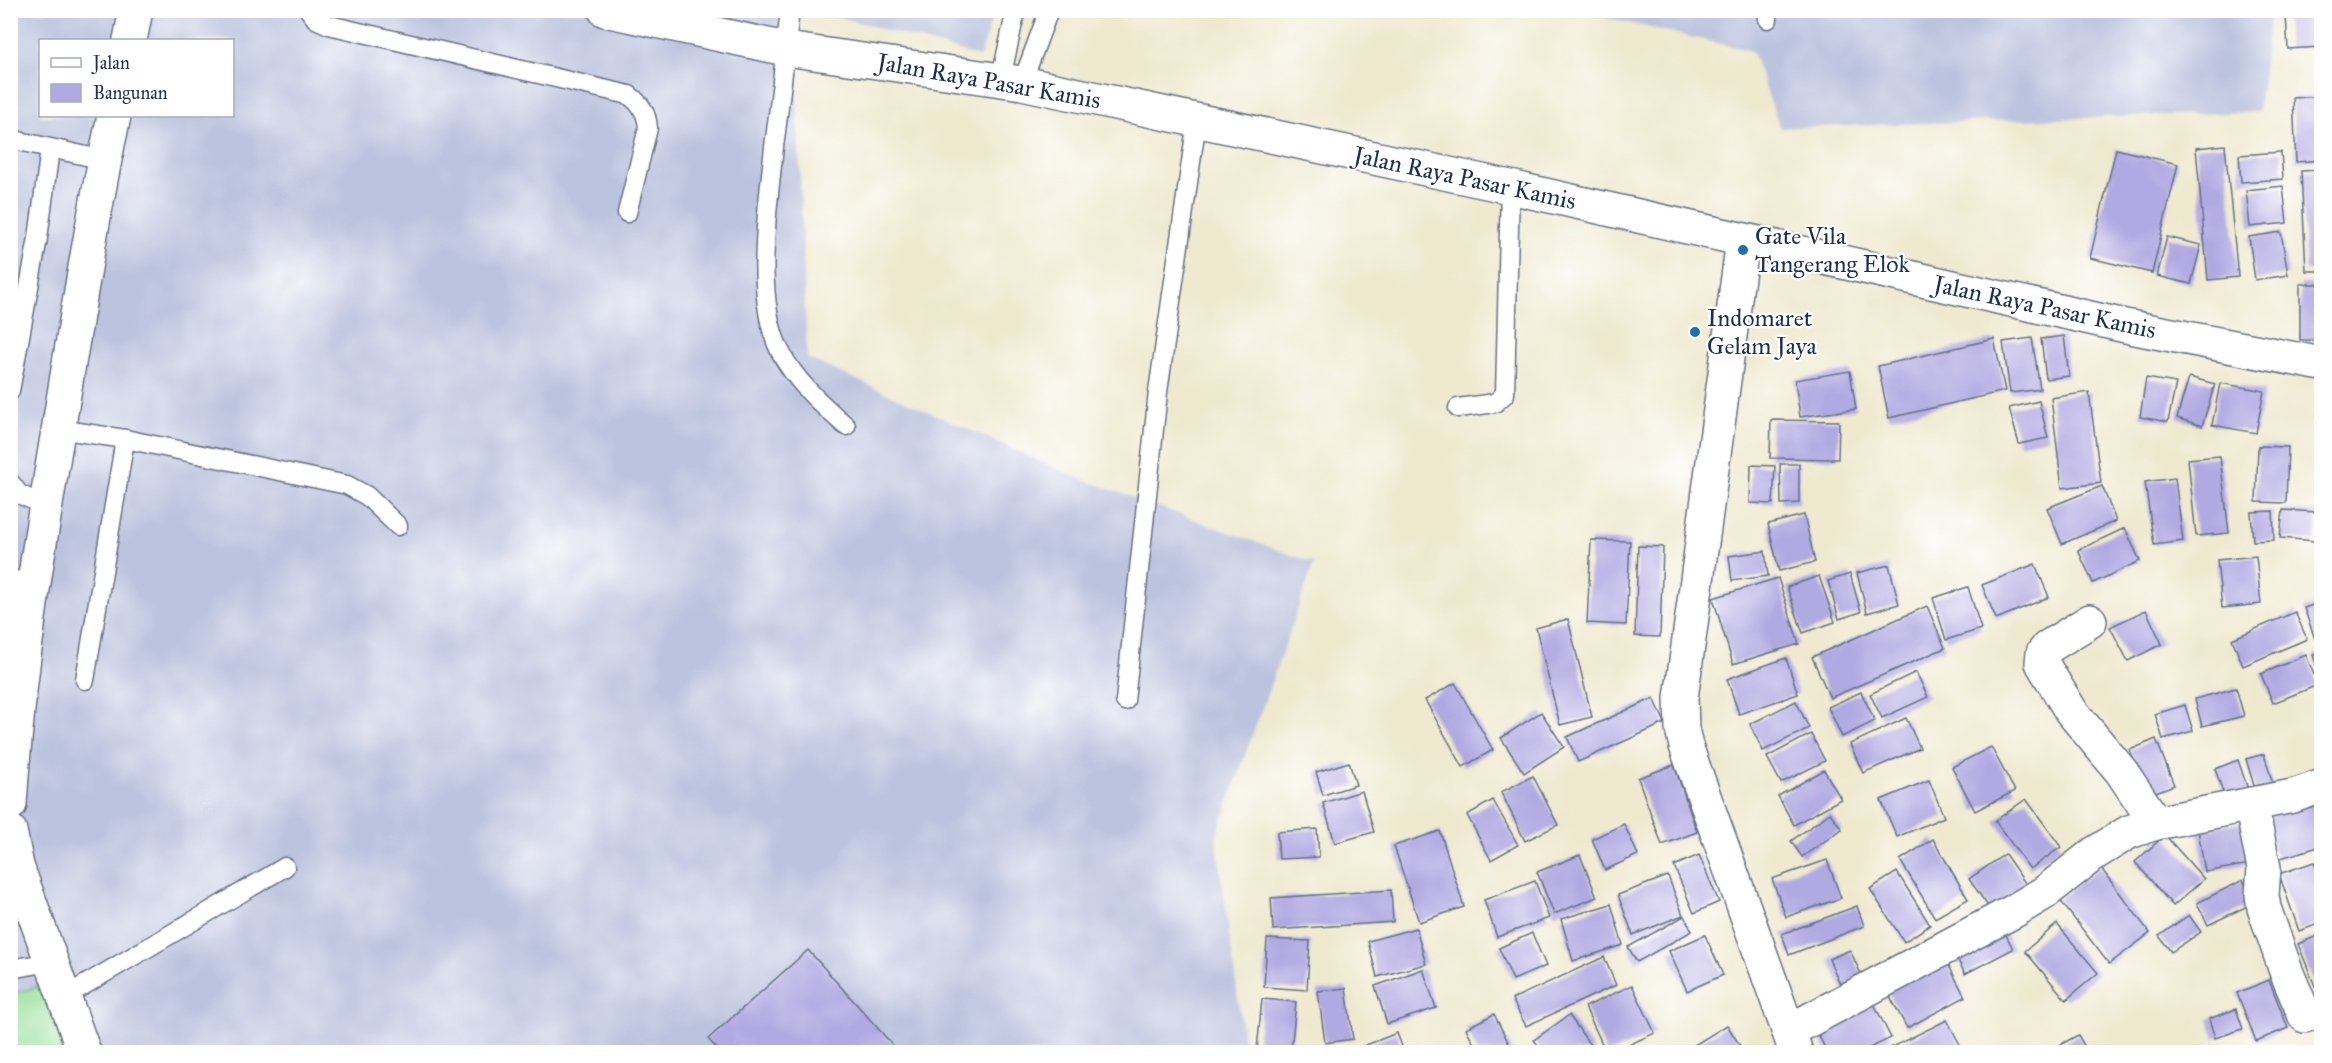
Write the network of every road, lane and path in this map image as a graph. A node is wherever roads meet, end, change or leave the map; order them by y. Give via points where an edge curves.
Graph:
1 (136, 10) edge
2 (309, 10) edge
3 (605, 10) edge
4 (790, 10) edge
5 (1016, 10) edge
6 (1049, 10) edge
7 (130, 39) edge
8 (786, 49) junction
9 (1011, 81) junction
10 (114, 117) edge
11 (1197, 120) junction
12 (10, 139) edge
13 (50, 149) junction
14 (104, 160) junction
15 (1510, 187) junction
16 (627, 213) dead end
17 (1743, 240) junction
18 (2322, 364) edge
19 (10, 391) edge
20 (1458, 408) dead end
21 (846, 426) dead end
22 (58, 429) junction
23 (125, 440) junction
24 (10, 482) edge
25 (45, 506) junction
26 (398, 526) dead end
27 (22, 581) edge
28 (2090, 621) dead end
29 (85, 680) dead end
30 (1125, 701) dead end
31 (2322, 786) edge
32 (10, 804) edge
33 (2251, 804) junction
34 (2156, 823) junction
35 (10, 831) edge
36 (285, 867) dead end
37 (51, 962) junction
38 (10, 969) edge
39 (64, 996) junction
40 (2305, 1016) dead end
41 (1793, 1042) edge
42 (84, 1053) edge

1 - 7 main road
2 - 16 lane via 329,26 629,95 647,117 648,128
3 - 8 main road, Jalan Raya Pasar Kamis
4 - 8 lane
5 - 9 lane
6 - 9 lane
8 - 9 main road, Jalan Raya Pasar Kamis
8 - 21 lane via 766,225 766,302 778,348 788,365 814,397
9 - 11 main road, Jalan Raya Pasar Kamis
10 - 14 main road
11 - 15 main road, Jalan Raya Pasar Kamis
11 - 30 lane via 1158,392
12 - 13 lane
13 - 14 lane
13 - 19 lane
14 - 22 main road
15 - 17 main road, Jalan Raya Pasar Kamis
15 - 20 lane via 1505,394 1496,403
17 - 18 main road, Jalan Raya Pasar Kamis via 2118,324
17 - 41 main road via 1680,715 1686,746
22 - 23 lane
22 - 25 main road
23 - 26 lane via 347,485 367,496
23 - 29 lane
24 - 25 lane via 19,494
25 - 27 main road
27 - 32 main road
28 - 34 main road via 2048,647 2042,663 2071,711 2121,771
31 - 33 main road
33 - 34 main road
33 - 40 main road via 2264,868 2264,908
34 - 41 main road via 2128,832 2044,893
35 - 37 main road via 16,866
36 - 39 lane
37 - 38 lane
37 - 39 main road
39 - 42 main road

